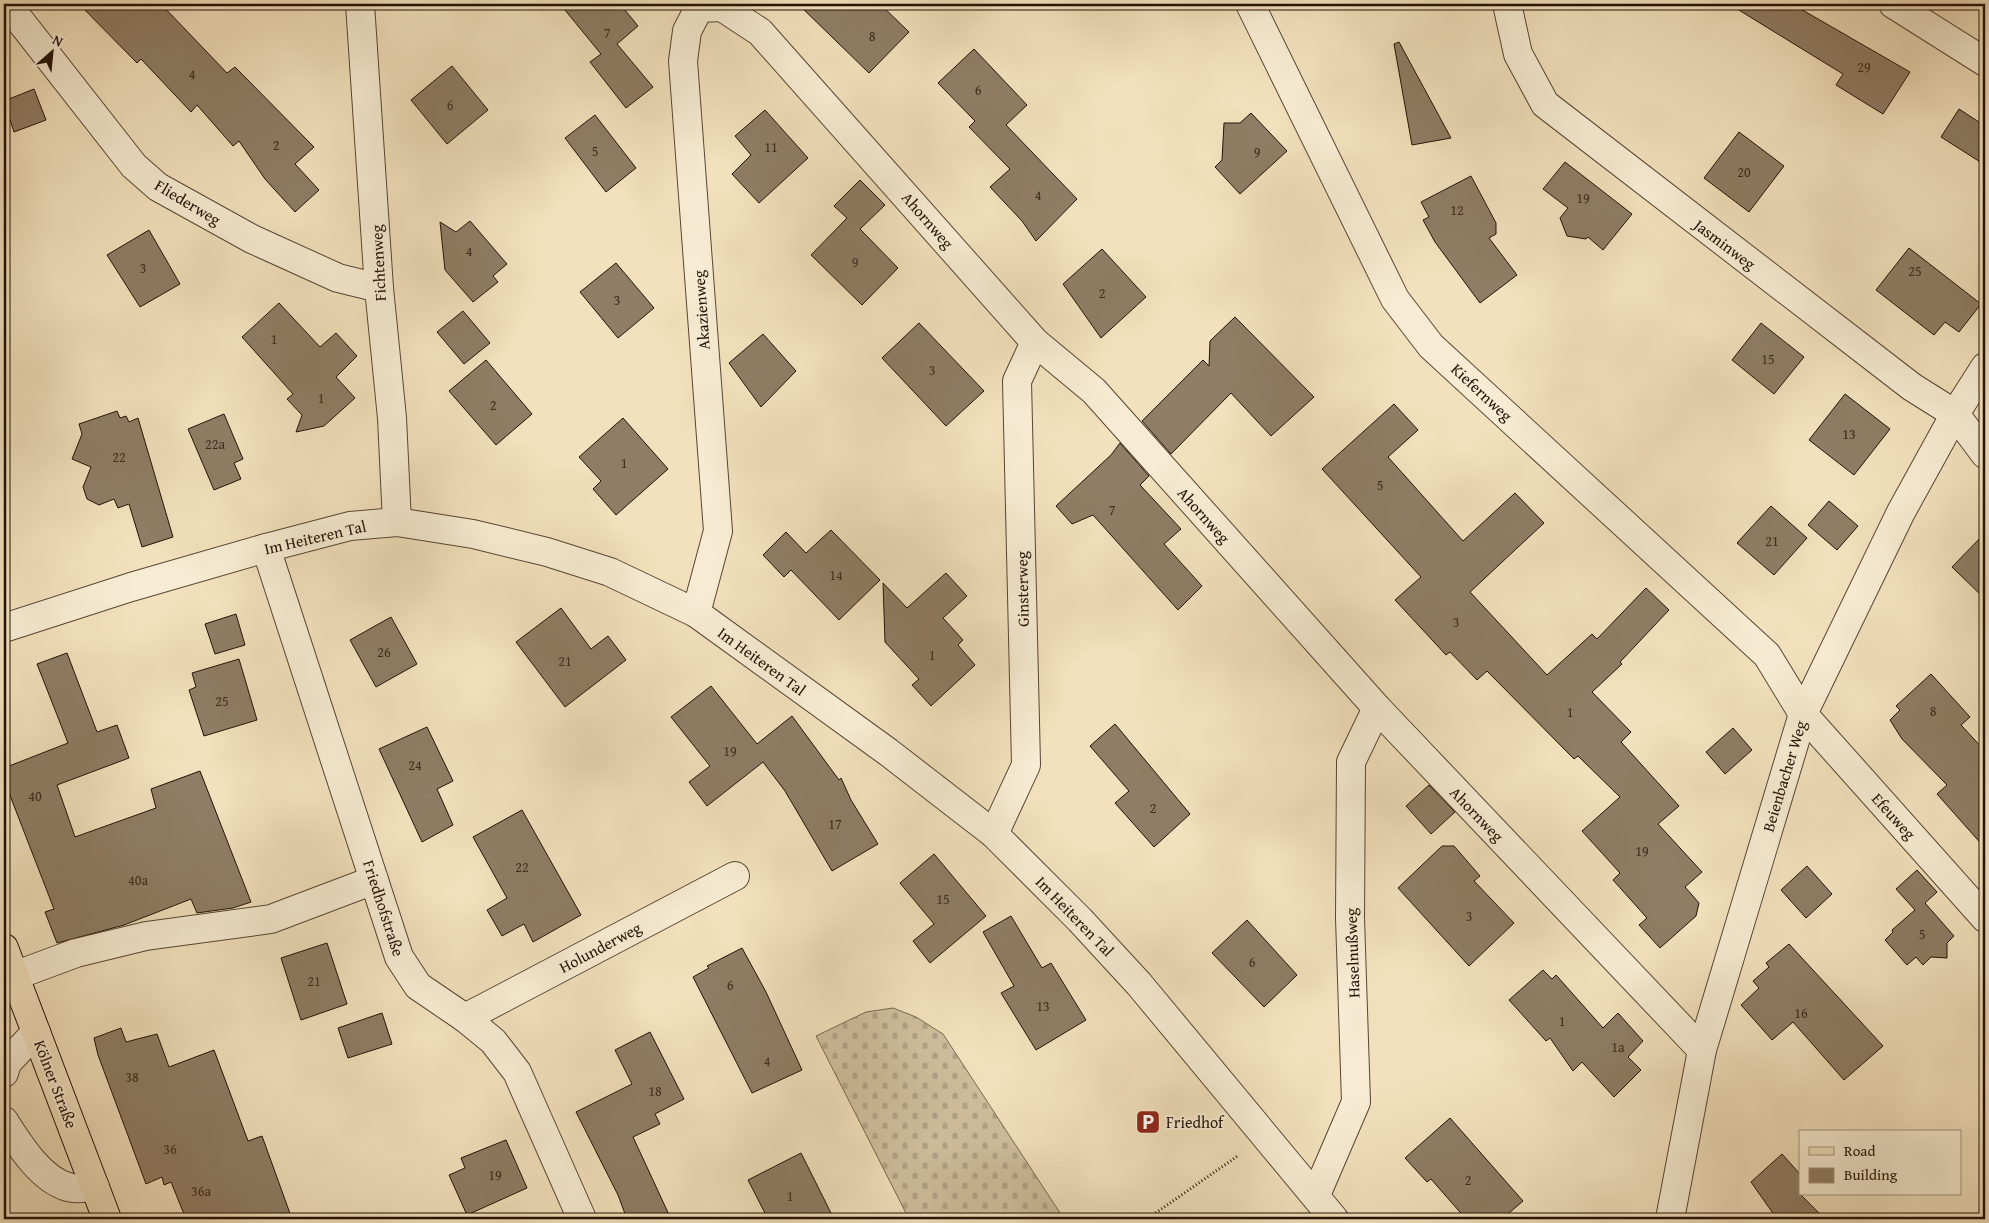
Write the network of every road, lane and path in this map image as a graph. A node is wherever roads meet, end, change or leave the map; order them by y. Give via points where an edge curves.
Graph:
1 (7, 4) edge
2 (360, 4) edge
3 (1250, 4) edge
4 (1507, 4) edge
5 (1893, 4) edge
6 (698, 6) edge
7 (1985, 62) edge
8 (379, 288) junction
9 (1035, 342) junction
10 (1985, 366) edge
11 (1955, 414) junction
12 (1985, 454) edge
13 (397, 522) junction
14 (266, 548) junction
15 (696, 613) junction
16 (4, 628) edge
17 (1377, 708) junction
18 (1803, 714) junction
19 (994, 834) junction
20 (735, 876) dead end
21 (374, 880) junction
22 (1985, 918) edge
23 (4, 948) edge
24 (14, 976) junction
25 (465, 1018) junction
26 (36, 1032) junction
27 (1702, 1050) junction
28 (4, 1073) edge
29 (4, 1121) edge
30 (1265, 1137) junction
31 (95, 1187) junction
32 (1316, 1195) junction
33 (107, 1219) edge
34 (582, 1219) edge
35 (1147, 1219) edge
36 (1334, 1219) edge
37 (1670, 1219) edge

1 - 8 street, Fliederweg via 134,166 158,187 252,239 338,278
2 - 8 street, Fichtenweg
3 - 18 street, Kiefernweg via 1396,298 1431,346 1767,655
4 - 11 street, Jasminweg via 1518,54 1545,104 1912,387
5 - 7 street
6 - 9 street, Ahornweg via 722,7 742,17 760,32
6 - 15 street, Akazienweg via 687,31 683,61 718,531
8 - 13 street, Fichtenweg via 392,418
9 - 17 street, Ahornweg via 1094,391
9 - 19 street, Ginsterweg via 1017,381 1026,765
10 - 11 street, Beienbacher Weg
11 - 12 street, Jasminweg
11 - 18 street, Beienbacher Weg via 1900,512
13 - 14 street, Im Heiteren Tal via 350,526
13 - 15 street, Im Heiteren Tal via 472,534 547,552 610,572
14 - 16 street, Im Heiteren Tal
14 - 21 street, Friedhofstraße
15 - 19 street, Im Heiteren Tal via 888,752
17 - 27 street, Ahornweg
17 - 32 street, Haselnußweg via 1351,762 1350,918 1356,1102
18 - 22 street, Efeuweg
18 - 27 street, Beienbacher Weg
19 - 30 street, Im Heiteren Tal via 1139,984
20 - 25 street, Holunderweg
21 - 24 street via 271,919 146,936 76,953
21 - 25 street, Friedhofstraße via 398,957 418,986
23 - 24 main road, Kölner Straße
24 - 26 main road, Kölner Straße
25 - 34 street, Friedhofstraße via 493,1041 517,1072
26 - 28 street via 7,1063
26 - 31 main road, Kölner Straße
27 - 37 street, Beienbacher Weg
29 - 31 street via 47,1176 68,1188
30 - 32 street, Im Heiteren Tal
30 - 35 path
31 - 33 main road, Kölner Straße
32 - 36 street, Im Heiteren Tal

